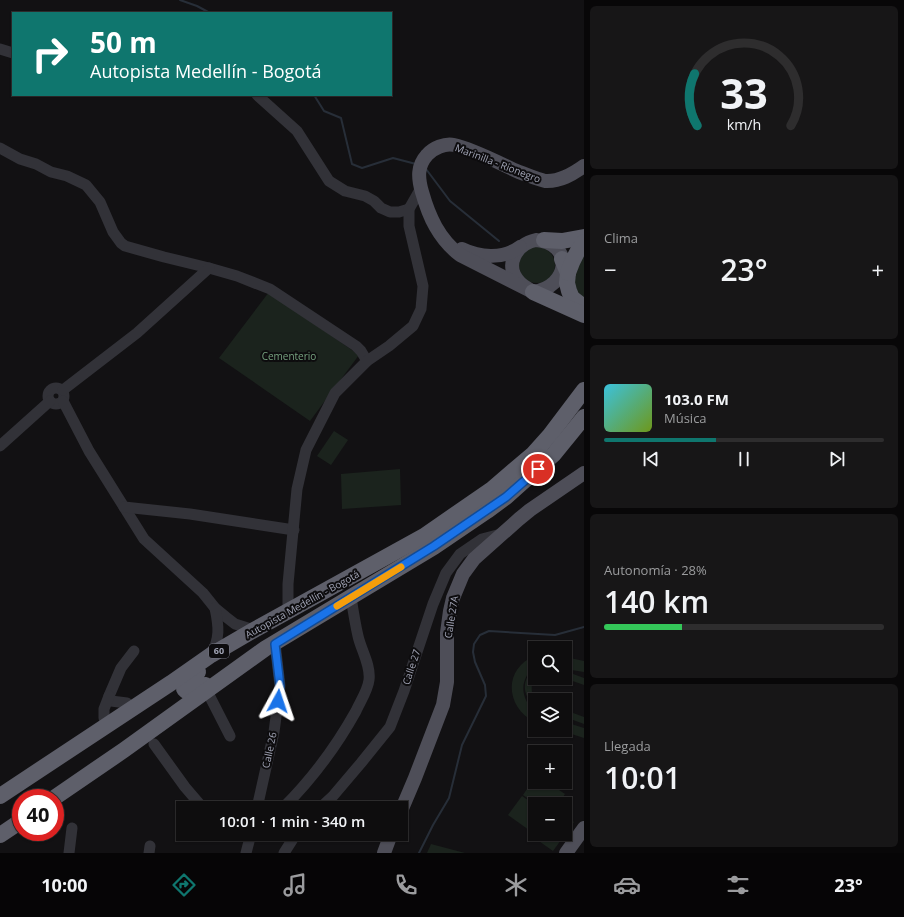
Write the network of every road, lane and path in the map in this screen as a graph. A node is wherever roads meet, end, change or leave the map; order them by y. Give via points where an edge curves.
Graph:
1 (0, 49) edge
2 (12, 53) edge
3 (258, 96) edge
4 (0, 148) edge
5 (584, 166) edge
6 (420, 188) junction
7 (409, 209) junction
8 (440, 235) junction
9 (584, 237) edge
10 (544, 240) junction
11 (584, 242) edge
12 (522, 245) junction
13 (566, 267) junction
14 (210, 268) junction
15 (533, 292) junction
16 (584, 307) edge
17 (584, 315) edge
18 (367, 361) junction
19 (584, 390) edge
20 (63, 396) junction
21 (584, 417) edge
22 (0, 446) edge
23 (584, 473) edge
24 (124, 507) junction
25 (294, 530) junction
26 (501, 534) junction
27 (351, 597) junction
28 (215, 608) junction
29 (288, 611) junction
30 (257, 628) junction
31 (270, 646) junction
32 (134, 651) dead end
33 (211, 655) junction
34 (207, 691) junction
35 (109, 696) junction
36 (127, 703) dead end
37 (104, 718) dead end
38 (230, 736) dead end
39 (154, 744) dead end
40 (124, 750) junction
41 (68, 752) junction
42 (64, 791) edge
43 (0, 796) edge
44 (196, 801) edge
45 (259, 801) edge
46 (290, 801) edge
47 (328, 801) edge
48 (405, 801) edge
49 (12, 827) edge
50 (72, 828) dead end
51 (584, 828) edge
52 (0, 835) edge
53 (249, 841) edge
54 (292, 841) edge
55 (388, 841) edge
56 (69, 853) edge
57 (246, 853) edge
58 (284, 853) edge
59 (384, 853) edge
60 (566, 853) edge

1 - 2 street
3 - 7 street via 297,131 328,181 345,191 374,200 381,208 390,212
4 - 14 street via 20,159 86,185 100,202 113,232 125,246
5 - 6 main road, Marinilla - Rionegro via 573,174 546,181 535,179 474,152 453,145 442,146 430,152 420,166
6 - 7 street
6 - 8 main road, Marinilla - Rionegro via 430,217
7 - 18 street via 409,226 423,286 421,309 413,326
8 - 12 main road via 467,252 492,256 513,252
8 - 15 main road via 450,248 460,255
9 - 10 highway via 562,241
10 - 12 main road via 529,241
10 - 13 main road via 556,247
11 - 13 highway
12 - 15 main road via 513,259 512,267 520,283
13 - 15 main road via 550,287
13 - 16 highway via 566,283 572,298
14 - 18 street via 270,289 356,346
14 - 20 street
15 - 17 highway
18 - 25 street via 334,393 306,450 297,489
19 - 29 highway, Autopista Medellín - Bogotá / 60 via 533,454 492,489 424,536
20 - 22 street via 55,404 50,401
20 - 24 street via 89,451
21 - 27 highway, Autopista Medellín - Bogotá / 60 via 554,454 506,497 434,546
23 - 26 main road, Calle 27A via 530,510
24 - 25 street
24 - 28 street via 144,539 203,593
25 - 29 street
26 - 47 street, Calle 27 via 482,539 460,554 446,573 390,727
26 - 48 main road, Calle 27A via 474,559 463,574 453,598 447,633 447,682 443,705
27 - 31 highway, Autopista Medellín - Bogotá / 60
27 - 46 street via 369,680 345,730 322,764
28 - 30 street via 235,624
28 - 33 street via 219,623 218,635
29 - 30 highway, Autopista Medellín - Bogotá / 60
30 - 31 highway via 188,679 184,689 187,692 196,692 255,650
30 - 33 highway, Autopista Medellín - Bogotá / 60
31 - 34 highway, Autopista Medellín - Bogotá / 60
31 - 45 street, Calle 26 via 280,686 274,732
32 - 35 street via 121,668
33 - 41 highway, Autopista Medellín - Bogotá / 60
34 - 38 street
34 - 40 highway, Autopista Medellín - Bogotá / 60
35 - 36 street via 111,701
35 - 37 street
39 - 44 street
40 - 41 highway via 135,738 169,714 174,706 172,699 161,696 92,742
40 - 42 highway, Autopista Medellín - Bogotá / 60
41 - 43 highway, Autopista Medellín - Bogotá / 60
49 - 52 highway
50 - 56 street
51 - 60 main road
53 - 57 street
54 - 58 street
55 - 59 main road

